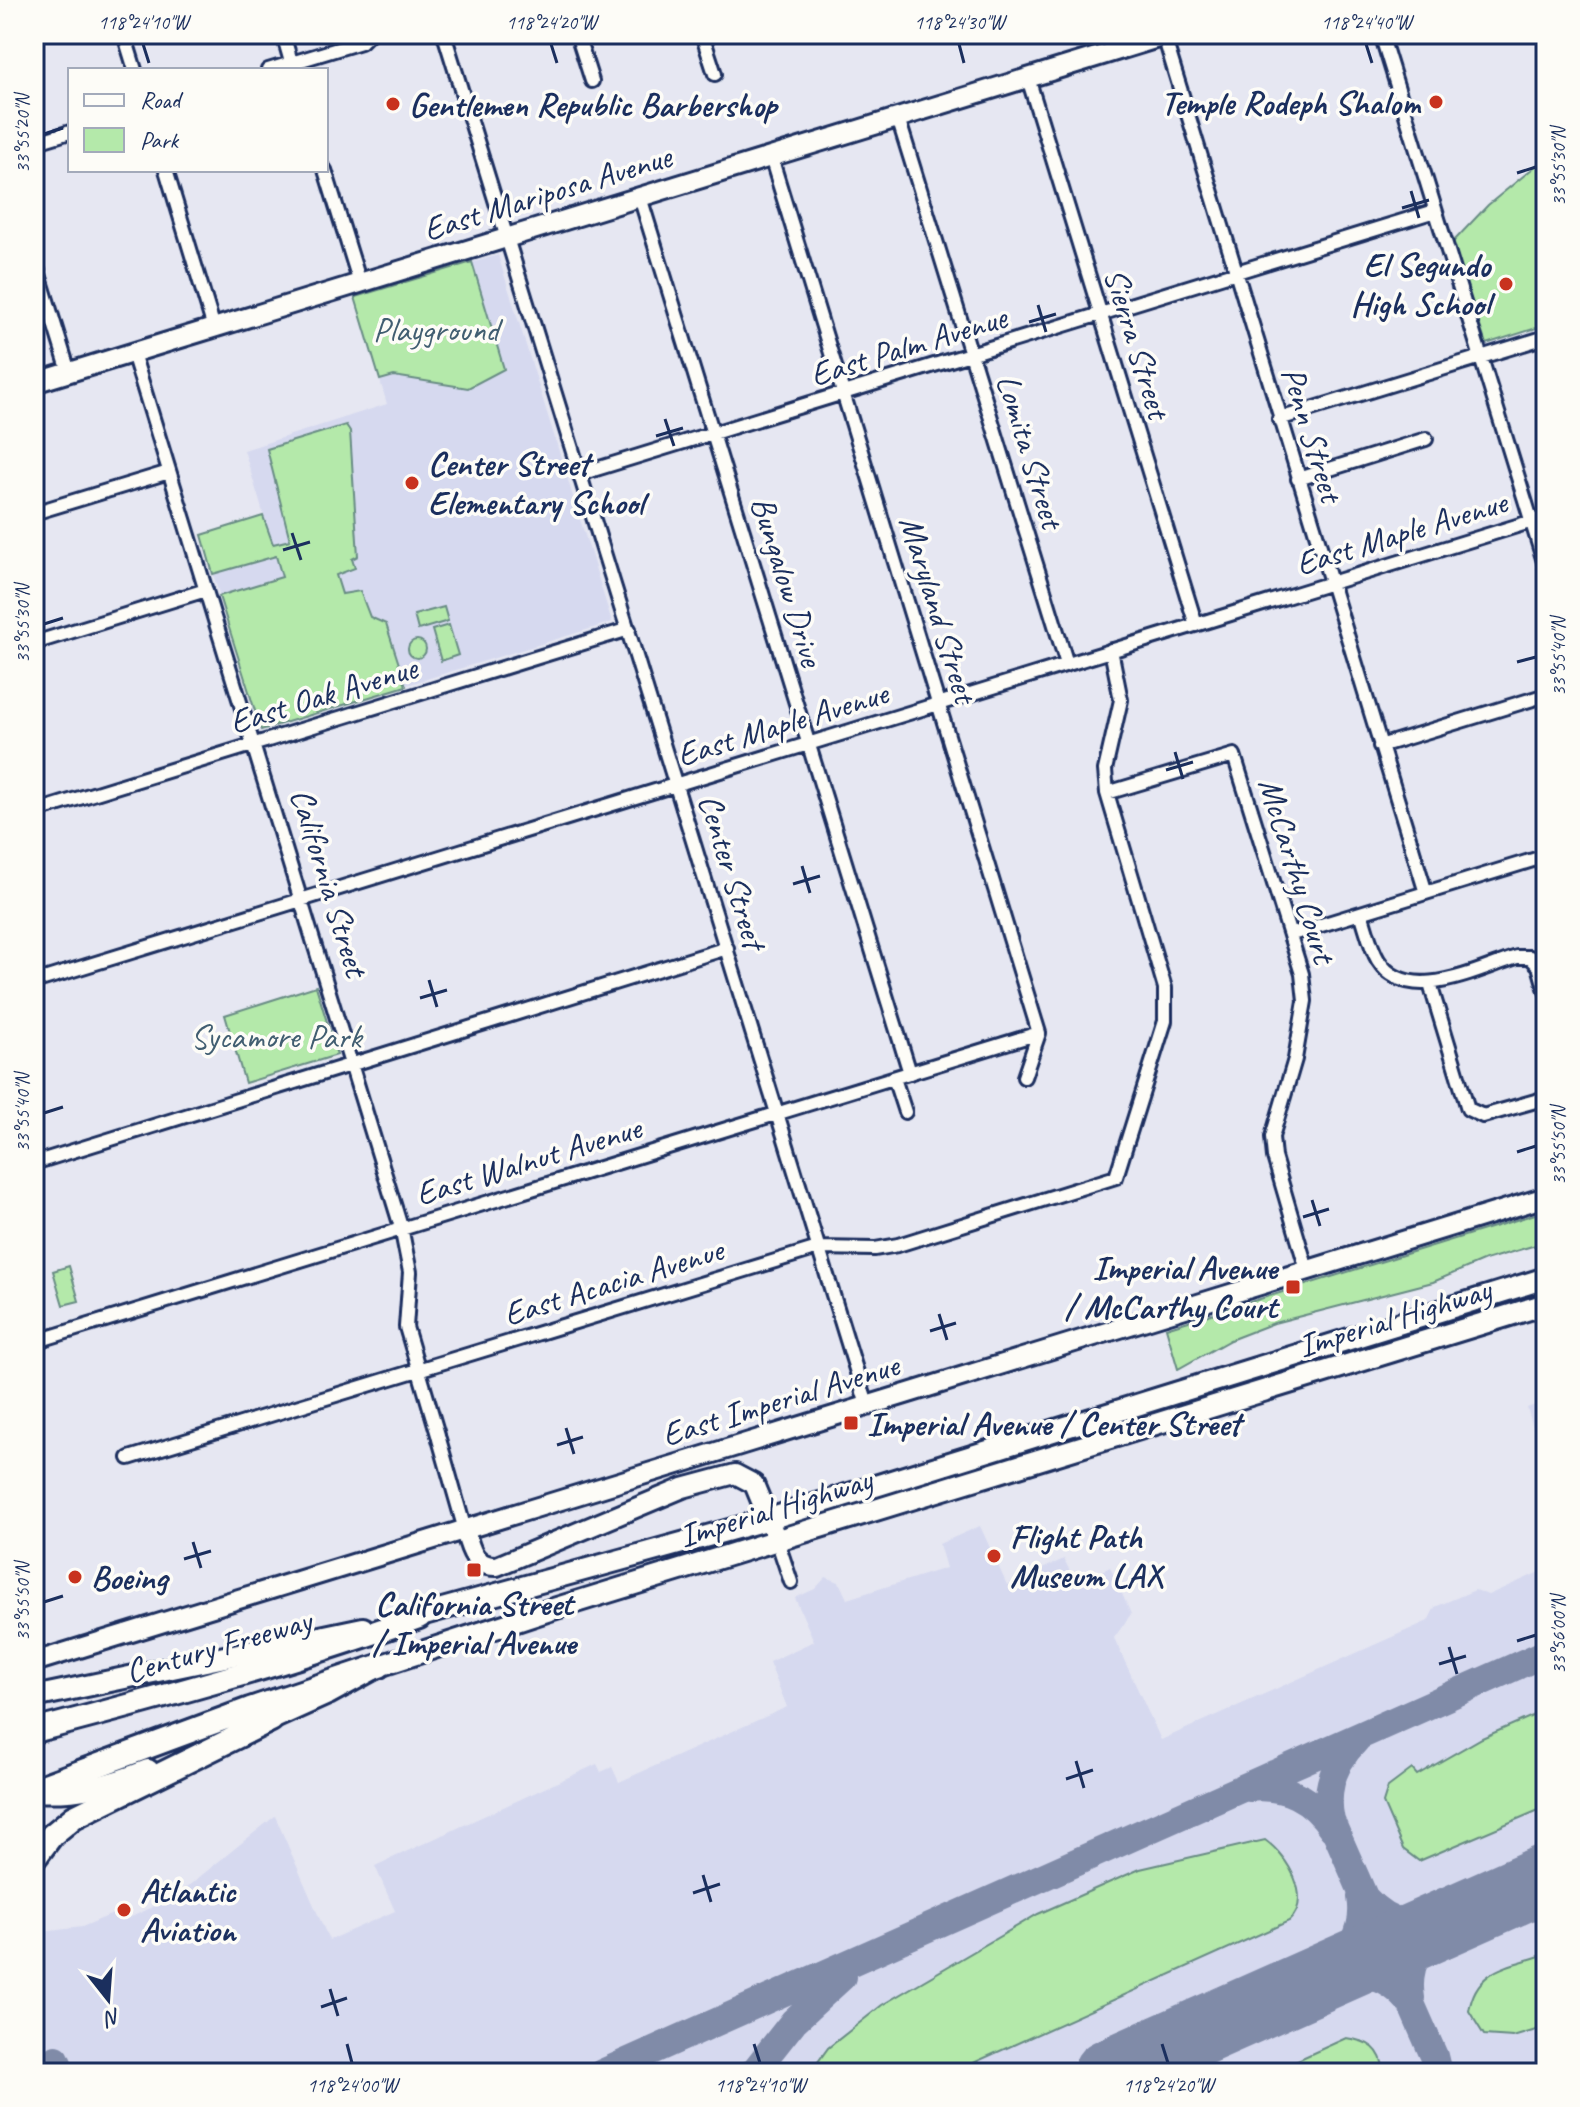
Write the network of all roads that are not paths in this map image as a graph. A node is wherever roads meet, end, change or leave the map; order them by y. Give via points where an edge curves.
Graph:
1 (124, 34) edge
2 (283, 34) edge
3 (369, 34) edge
4 (444, 34) edge
5 (577, 34) edge
6 (702, 34) edge
7 (1381, 34) edge
8 (1168, 35) edge
9 (293, 66) edge
10 (134, 68) edge
11 (715, 74) dead end
12 (1028, 78) junction
13 (592, 81) dead end
14 (898, 118) junction
15 (68, 133) edge
16 (34, 143) edge
17 (771, 157) junction
18 (167, 172) edge
19 (326, 172) edge
20 (640, 197) junction
21 (1435, 211) junction
22 (507, 238) junction
23 (34, 258) edge
24 (1234, 272) junction
25 (360, 283) junction
26 (1099, 315) junction
27 (214, 328) junction
28 (1546, 337) edge
29 (133, 353) junction
30 (973, 354) junction
31 (1480, 357) junction
32 (69, 372) junction
33 (34, 383) edge
34 (844, 394) junction
35 (1279, 419) junction
36 (714, 434) junction
37 (1426, 439) dead end
38 (169, 472) junction
39 (580, 474) junction
40 (1298, 479) junction
41 (34, 513) edge
42 (1546, 517) edge
43 (1532, 521) junction
44 (1546, 568) edge
45 (1329, 583) junction
46 (206, 590) junction
47 (1196, 625) junction
48 (629, 629) junction
49 (34, 643) edge
50 (1111, 650) junction
51 (1067, 664) junction
52 (1546, 695) edge
53 (939, 704) junction
54 (809, 744) junction
55 (254, 745) junction
56 (1380, 746) junction
57 (677, 784) junction
58 (1107, 793) junction
59 (34, 812) edge
60 (1546, 856) edge
61 (1426, 893) junction
62 (302, 900) junction
63 (1361, 913) junction
64 (1292, 934) junction
65 (727, 948) junction
66 (34, 982) edge
67 (1430, 984) junction
68 (1546, 991) edge
69 (1039, 1033) junction
70 (353, 1065) junction
71 (910, 1073) junction
72 (1024, 1077) dead end
73 (894, 1078) junction
74 (1546, 1098) edge
75 (905, 1112) dead end
76 (779, 1113) junction
77 (34, 1163) edge
78 (1546, 1197) edge
79 (401, 1227) junction
80 (818, 1248) junction
81 (1307, 1270) junction
82 (1546, 1278) edge
83 (1546, 1304) edge
84 (34, 1342) edge
85 (1329, 1348) junction
86 (1336, 1369) junction
87 (416, 1371) junction
88 (867, 1405) junction
89 (129, 1458) dead end
90 (769, 1519) junction
91 (465, 1530) junction
92 (777, 1540) junction
93 (791, 1582) dead end
94 (419, 1617) junction
95 (34, 1662) edge
96 (379, 1666) junction
97 (34, 1697) edge
98 (271, 1720) junction
99 (34, 1731) edge
100 (34, 1790) edge
101 (34, 1859) edge

1 - 10 street
2 - 9 street
3 - 9 street via 361,42
4 - 22 street, Center Street
5 - 13 street
6 - 11 street
7 - 21 street
8 - 12 street, East Mariposa Avenue
8 - 24 street, Penn Street
12 - 14 street, East Mariposa Avenue
12 - 26 street, Sierra Street
14 - 17 street, East Mariposa Avenue
14 - 30 street, Lomita Street
15 - 16 street
17 - 20 street, East Mariposa Avenue
17 - 34 street, Maryland Street
18 - 27 street
19 - 25 street
20 - 22 street, East Mariposa Avenue
20 - 36 street, Bungalow Drive
21 - 24 street, East Palm Avenue
21 - 31 street
22 - 25 street, East Mariposa Avenue
22 - 39 street, Center Street
23 - 32 street
24 - 26 street, East Palm Avenue
24 - 35 street, Penn Street
25 - 27 street, East Mariposa Avenue
26 - 30 street, East Palm Avenue
26 - 47 street, Sierra Street
27 - 29 street, East Mariposa Avenue
28 - 31 street
29 - 32 street, East Mariposa Avenue
29 - 38 street, California Street
30 - 34 street, East Palm Avenue
30 - 51 street, Lomita Street
31 - 35 street
31 - 43 street
32 - 33 street, East Mariposa Avenue
34 - 36 street, East Palm Avenue
34 - 53 street, Maryland Street
35 - 40 street, Penn Street
36 - 39 street, East Palm Avenue
36 - 54 street, Bungalow Drive
37 - 40 street
38 - 41 street
38 - 46 street, California Street
39 - 48 street, Center Street
40 - 45 street, Penn Street
42 - 43 street, East Maple Avenue
43 - 44 street
43 - 45 street, East Maple Avenue
45 - 47 street, East Maple Avenue
45 - 56 street, Penn Street
46 - 49 street
46 - 55 street, California Street
47 - 50 street, East Maple Avenue
48 - 55 street, East Oak Avenue
48 - 57 street, Center Street
50 - 51 street, East Maple Avenue
50 - 58 street via 1121,700 1105,770
51 - 53 street, East Maple Avenue
52 - 56 street
53 - 54 street, East Maple Avenue
53 - 69 street, Maryland Street
54 - 57 street, East Maple Avenue
54 - 71 street, Bungalow Drive
55 - 59 street, East Oak Avenue
55 - 62 street, California Street
56 - 61 street, Penn Street
57 - 62 street, East Maple Avenue
57 - 65 street, Center Street
58 - 64 street, McCarthy Court via 1234,755
58 - 80 street, East Acacia Avenue via 1165,988 1165,1021 1116,1177 898,1245
60 - 61 street
61 - 63 street
62 - 66 street, East Maple Avenue
62 - 70 street, California Street
63 - 64 street
63 - 67 street via 1385,969 1406,983
64 - 81 street, McCarthy Court via 1305,1001 1272,1137
65 - 70 street
65 - 76 street, Center Street
67 - 68 street via 1530,957 1539,966
67 - 74 street via 1468,1109 1483,1116
69 - 71 street, East Walnut Avenue
69 - 72 street
70 - 77 street
70 - 79 street, California Street
71 - 73 street, East Walnut Avenue
73 - 75 street
73 - 76 street, East Walnut Avenue
76 - 79 street, East Walnut Avenue
76 - 80 street, Center Street
78 - 81 street, East Imperial Avenue
79 - 84 street, East Walnut Avenue
79 - 87 street, California Street via 410,1272 406,1327
80 - 87 street, East Acacia Avenue
80 - 88 street, Center Street
81 - 88 street, East Imperial Avenue
82 - 85 main road, Imperial Highway
83 - 86 main road, Imperial Highway
85 - 86 main road
85 - 90 main road, Imperial Highway
86 - 92 main road, Imperial Highway
87 - 89 street, East Acacia Avenue
87 - 91 street, California Street
88 - 91 street, East Imperial Avenue
90 - 91 street, California Street via 754,1484 735,1474 683,1488 497,1566 475,1558
90 - 92 street, California Street
90 - 94 main road, Imperial Highway
91 - 95 street, East Imperial Avenue
92 - 93 street, California Street
92 - 96 main road, Imperial Highway
94 - 97 main road, Imperial Highway
94 - 99 highway, Century Freeway via 168,1697
96 - 98 main road, Imperial Highway
96 - 100 highway, Century Freeway
98 - 100 main road, Imperial Highway via 111,1786
98 - 101 highway via 74,1817

